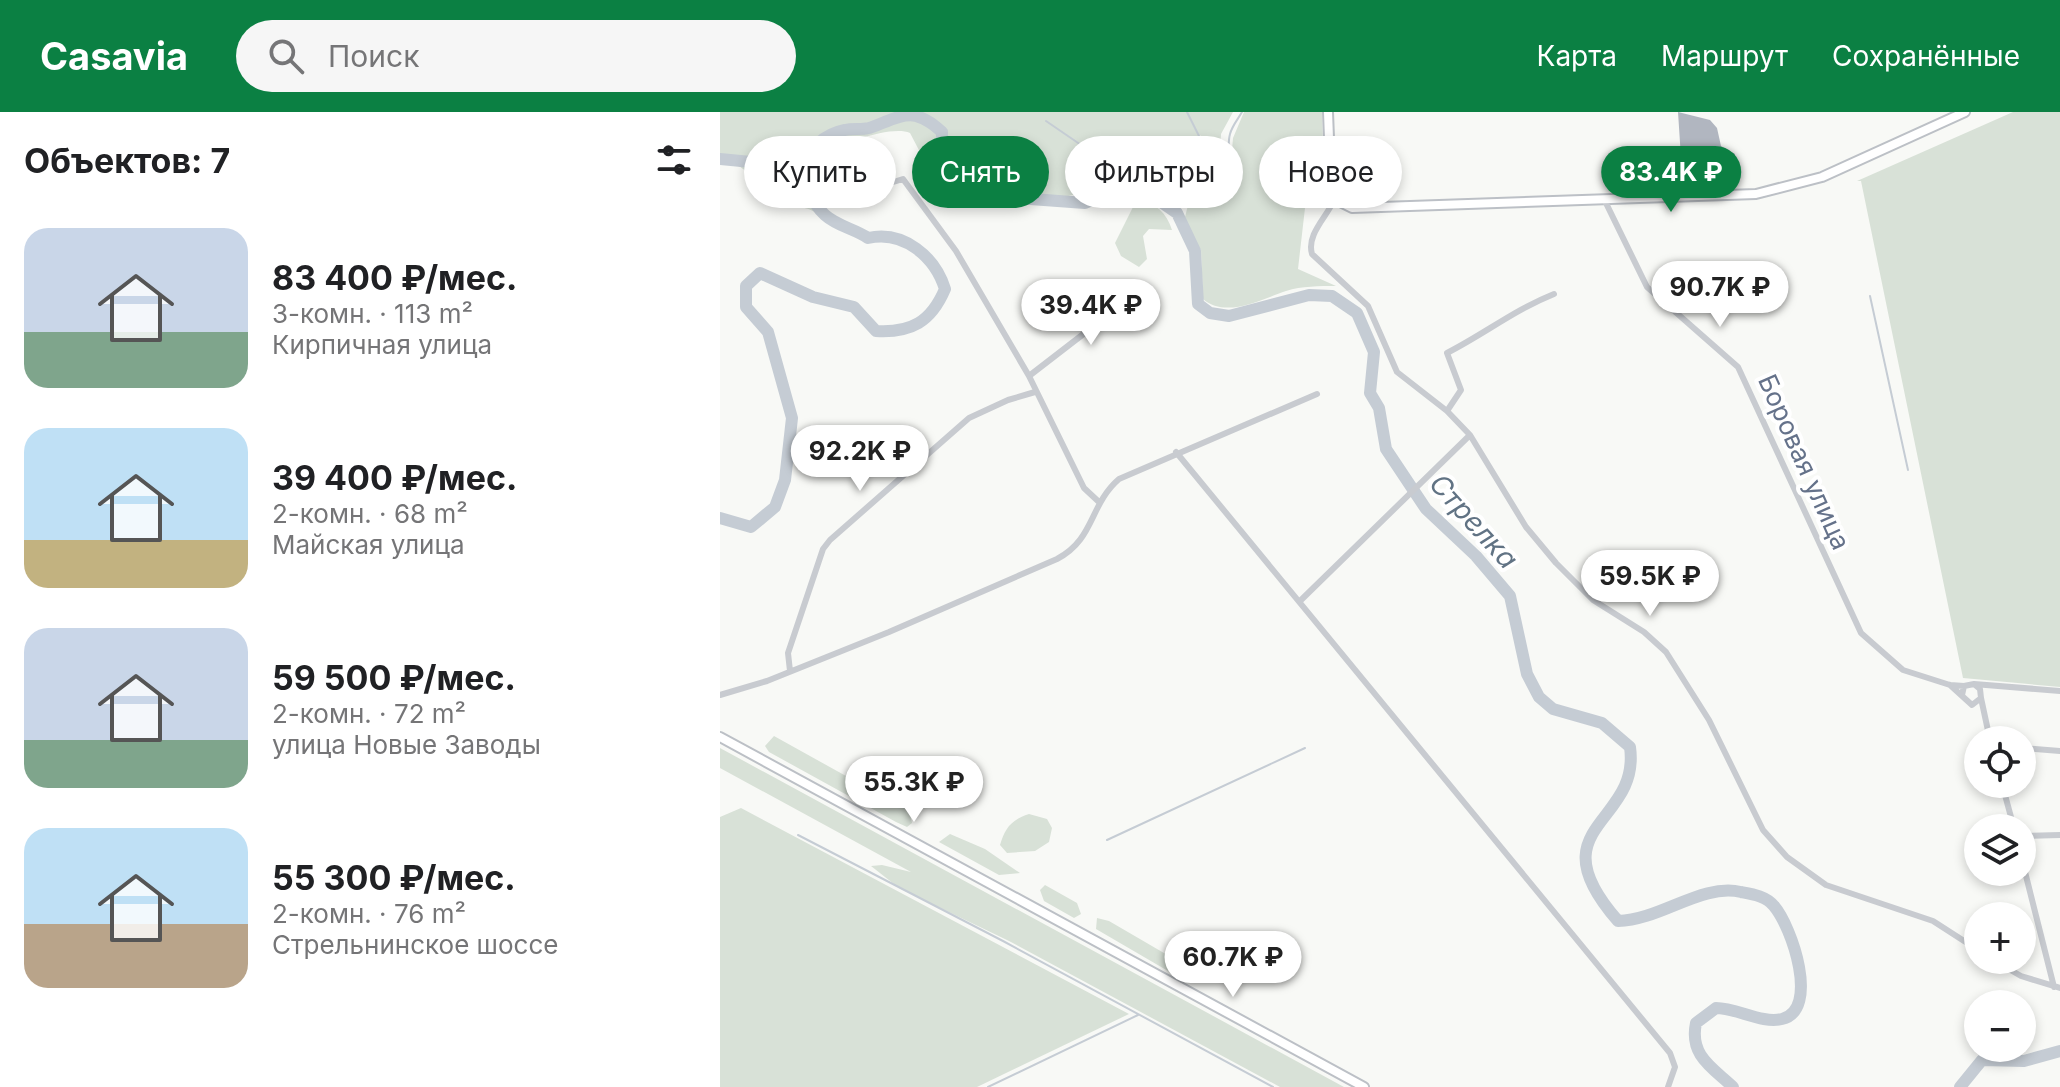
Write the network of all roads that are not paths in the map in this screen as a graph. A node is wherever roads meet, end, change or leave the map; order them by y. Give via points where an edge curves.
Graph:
1 (1328, 112) edge
2 (1965, 112) edge
3 (1329, 136) edge
4 (896, 181) edge
5 (1604, 199) junction
6 (1402, 206) edge
7 (1332, 208) edge
8 (1554, 294) dead end
9 (1134, 295) dead end
10 (1029, 376) junction
11 (1035, 392) junction
12 (1317, 394) dead end
13 (1447, 411) junction
14 (1470, 435) junction
15 (1176, 452) junction
16 (1099, 502) junction
17 (1300, 601) junction
18 (790, 671) junction
19 (1974, 684) junction
20 (1950, 685) junction
21 (1985, 685) junction
22 (1964, 686) junction
23 (2060, 691) edge
24 (720, 695) edge
25 (1962, 695) junction
26 (1982, 696) junction
27 (1972, 705) junction
28 (1985, 722) junction
29 (1986, 726) edge
30 (720, 737) edge
31 (2036, 749) edge
32 (2060, 751) edge
33 (2060, 835) edge
34 (2036, 836) edge
35 (2029, 886) edge
36 (1964, 941) edge
37 (2018, 974) edge
38 (2057, 988) edge
39 (1364, 1087) edge
40 (1668, 1087) edge

1 - 3 main road
2 - 5 main road via 1789,188 1742,195
4 - 10 street via 903,179 956,251
5 - 6 main road
5 - 20 street, Боровая улица via 1647,287 1738,367 1861,633 1903,670
7 - 13 street via 1313,234 1312,254 1368,306 1397,372
8 - 13 street via 1515,310 1447,353 1461,390
9 - 10 street
10 - 11 street
11 - 16 street via 1084,488
11 - 18 street via 969,418 830,540 788,653
12 - 15 street
13 - 14 street
14 - 17 street
14 - 36 street via 1526,527 1556,563 1593,600 1666,652 1709,720 1763,830 1787,857 1826,885 1933,921
15 - 16 street via 1119,479
15 - 17 street
16 - 18 street via 1089,529 1071,551
17 - 40 street via 1670,1053 1675,1067
18 - 24 street
19 - 21 street
19 - 22 street, Боровая улица
19 - 26 street
20 - 22 street, Боровая улица
20 - 25 street, Боровая улица
21 - 23 street
21 - 26 street
22 - 25 street
25 - 27 street, Боровая улица
26 - 27 street
26 - 28 street
27 - 28 street, Боровая улица
28 - 29 street
30 - 39 main road
31 - 32 street
33 - 34 street
35 - 38 street
37 - 38 street

